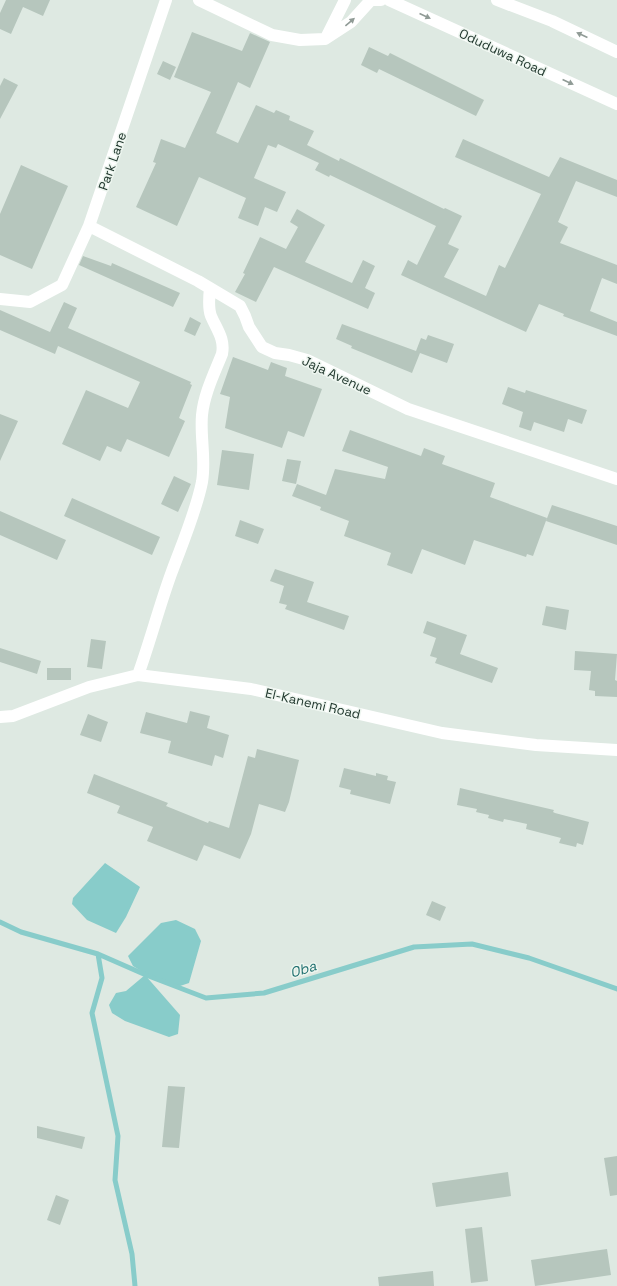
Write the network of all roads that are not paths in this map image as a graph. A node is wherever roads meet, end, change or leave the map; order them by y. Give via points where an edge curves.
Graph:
1 (166, 0) edge
2 (199, 0) edge
3 (345, 0) edge
4 (370, 0) edge
5 (374, 0) edge
6 (381, 0) edge
7 (389, 0) edge
8 (497, 0) edge
9 (326, 39) junction
10 (617, 52) edge
11 (617, 104) edge
12 (89, 226) junction
13 (210, 288) junction
14 (0, 299) edge
15 (617, 479) edge
16 (138, 675) junction
17 (13, 716) junction
18 (0, 718) edge
19 (0, 727) edge
20 (617, 750) edge

1 - 12 street, Park Lane
2 - 9 street via 272,35 300,40
3 - 9 street
9 -> 4 street via 351,22
5 - 6 street
7 -> 11 street, Oduduwa Road
10 -> 8 street via 552,21
12 - 13 street, Jaja Avenue
12 - 14 street, Park Lane via 62,285 30,302
13 - 15 street, Jaja Avenue via 240,306 262,347 275,353 307,360 408,409
13 - 16 street via 211,315 223,347 202,414 202,482
16 - 17 street, El-Kanemi Road via 89,687
16 - 20 street, El-Kanemi Road via 251,689 442,733
17 - 18 street, El-Kanemi Road
17 - 19 street, El-Kanemi Road

